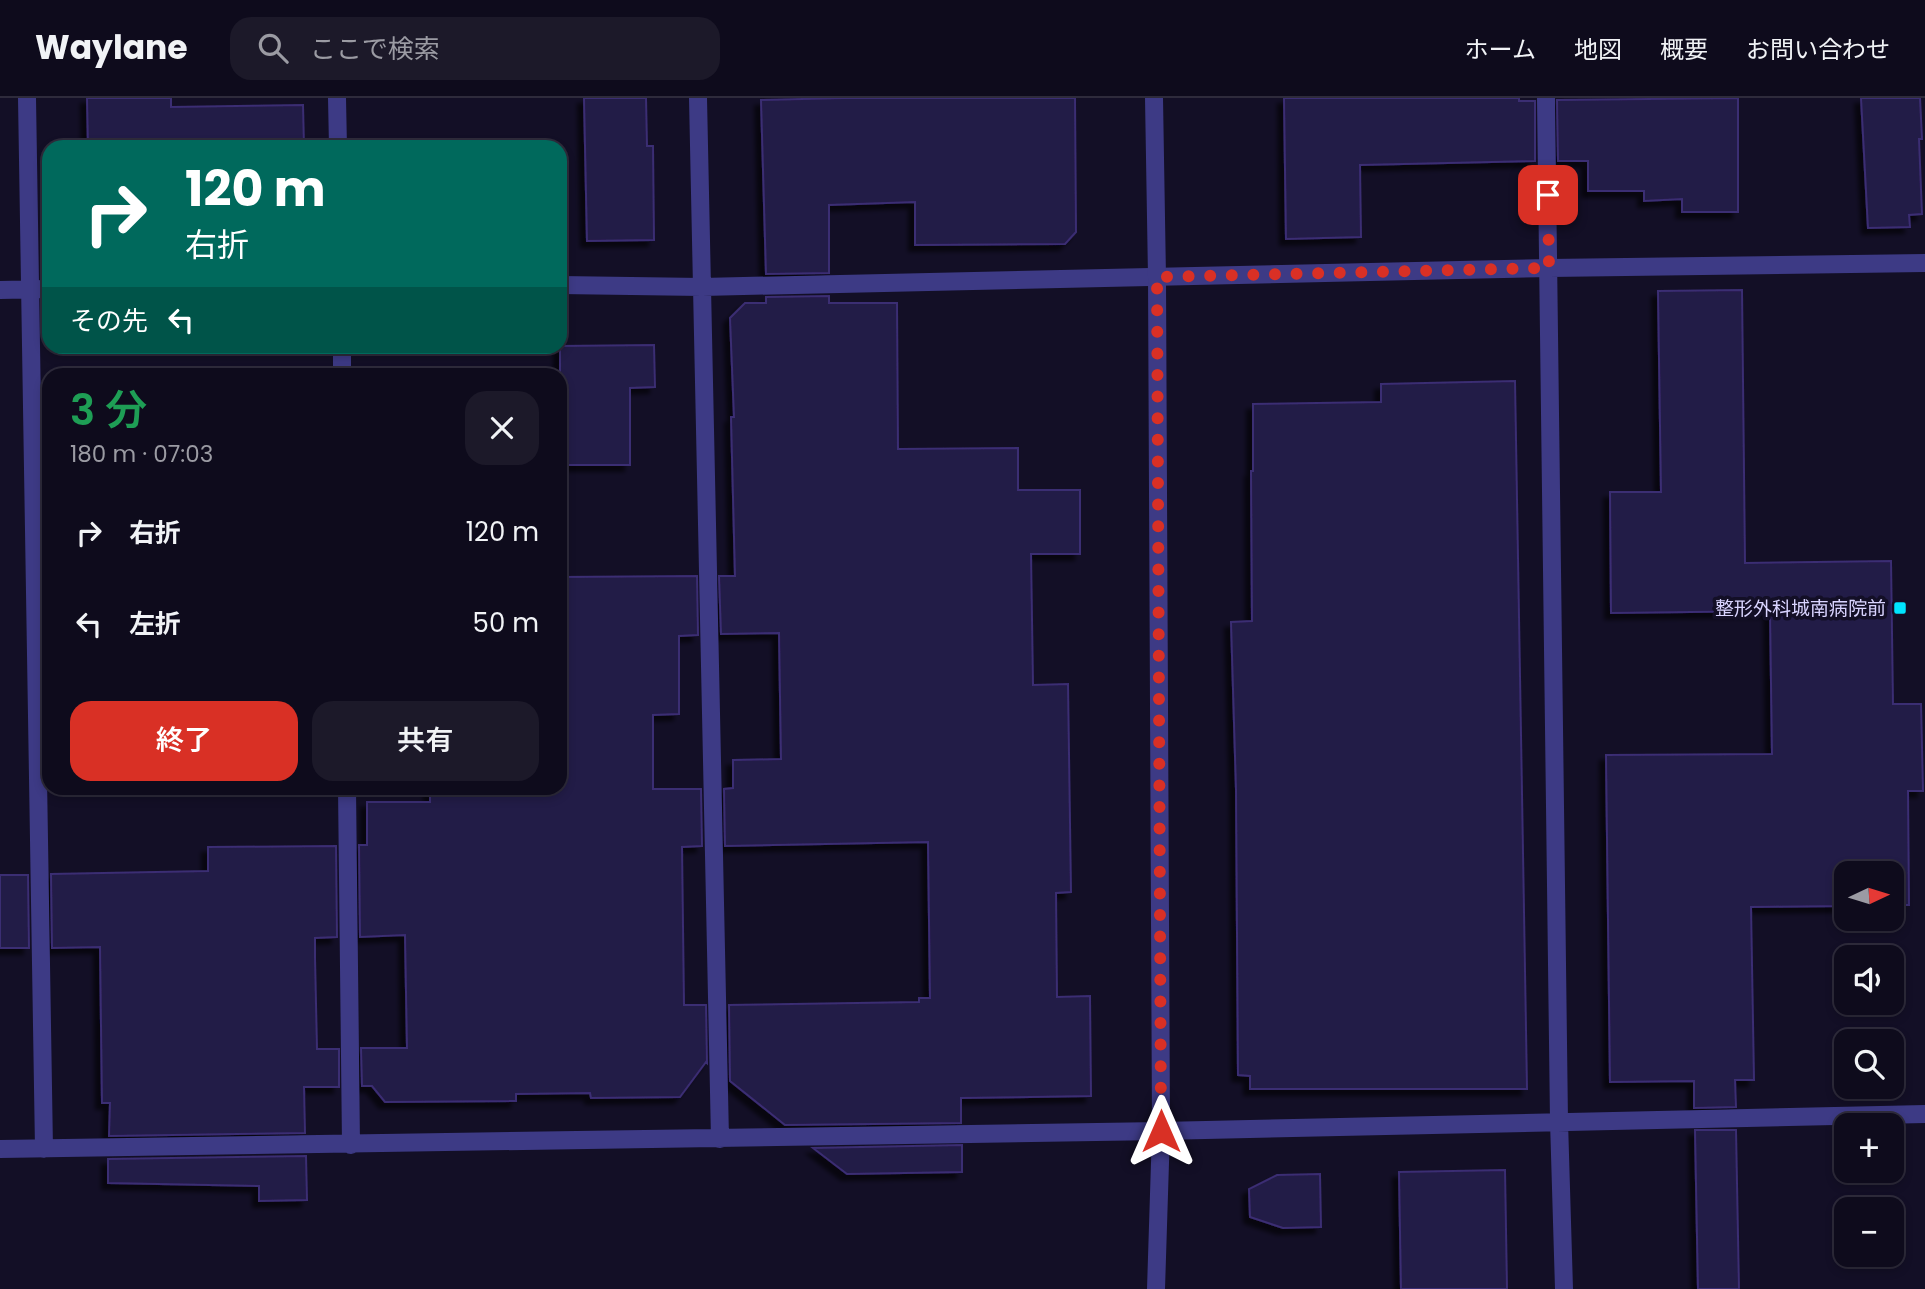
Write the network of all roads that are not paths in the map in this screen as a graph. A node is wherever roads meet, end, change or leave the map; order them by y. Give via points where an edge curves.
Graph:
1 (27, 98) edge
2 (337, 98) edge
3 (698, 98) edge
4 (1154, 98) edge
5 (1546, 98) edge
6 (338, 140) edge
7 (1925, 263) edge
8 (1549, 268) junction
9 (1157, 277) junction
10 (567, 285) edge
11 (702, 287) junction
12 (29, 289) junction
13 (42, 289) edge
14 (0, 290) edge
15 (347, 795) edge
16 (1925, 1114) edge
17 (1559, 1121) junction
18 (1161, 1131) junction
19 (720, 1139) junction
20 (351, 1145) junction
21 (0, 1149) edge
22 (44, 1149) junction
23 (1156, 1289) edge
24 (1564, 1289) edge

1 - 12 street
2 - 6 street
3 - 11 street
4 - 9 street
5 - 8 street
7 - 8 street
8 - 9 street
8 - 17 street
9 - 11 street
9 - 18 street
10 - 11 street
11 - 19 street
12 - 13 street
12 - 14 street
12 - 22 street
15 - 20 street
16 - 17 street
17 - 18 street
17 - 24 street
18 - 19 street
18 - 23 street
19 - 20 street
20 - 22 street
21 - 22 street

